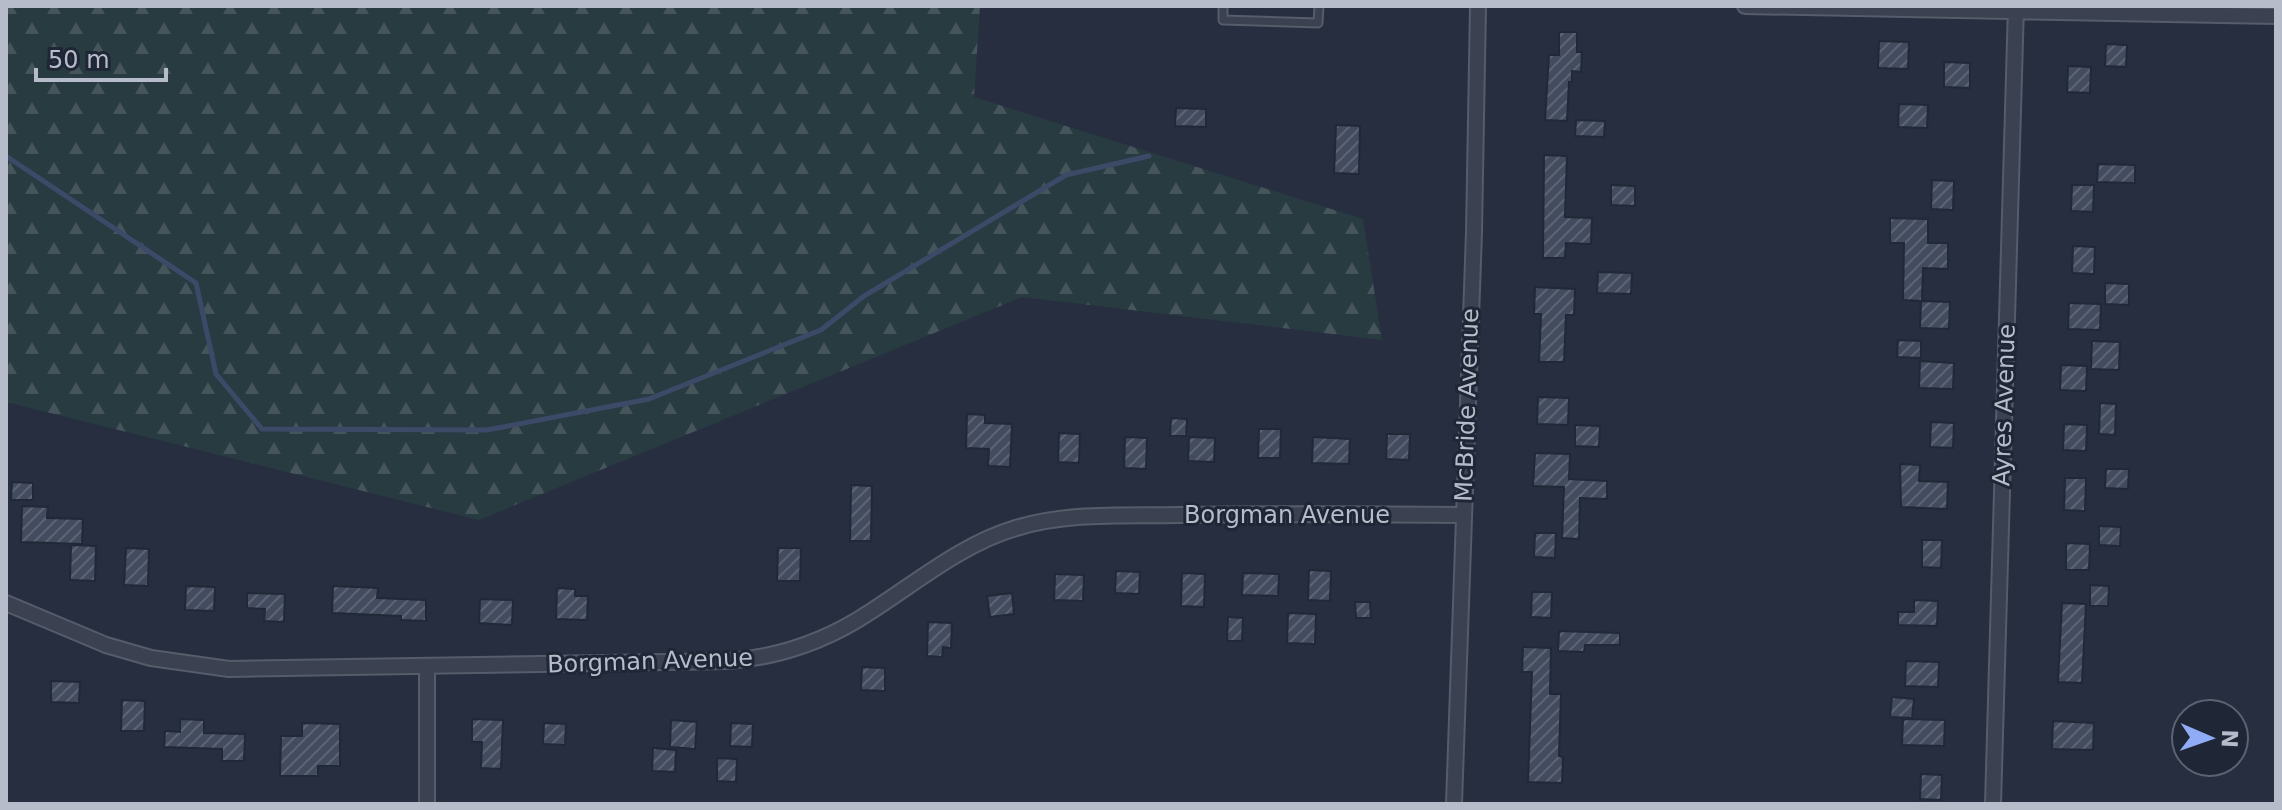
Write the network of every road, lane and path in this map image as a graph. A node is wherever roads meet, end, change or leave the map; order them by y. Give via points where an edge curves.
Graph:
1 (1223, 6) edge
2 (1319, 6) edge
3 (1478, 6) edge
4 (1745, 6) edge
5 (2016, 9) edge
6 (2276, 16) edge
7 (1463, 515) junction
8 (6, 603) edge
9 (427, 666) junction
10 (427, 804) edge
11 (1454, 804) edge
12 (1993, 804) edge

1 - 2 lane via 1223,20 1318,23
3 - 7 street, McBride Avenue
4 - 5 street
5 - 6 street
5 - 12 street, Ayres Avenue
7 - 9 street, Borgman Avenue via 1054,519 977,543 846,626 769,656
7 - 11 street, McBride Avenue
8 - 9 street, Borgman Avenue via 106,645 188,665
9 - 10 street

